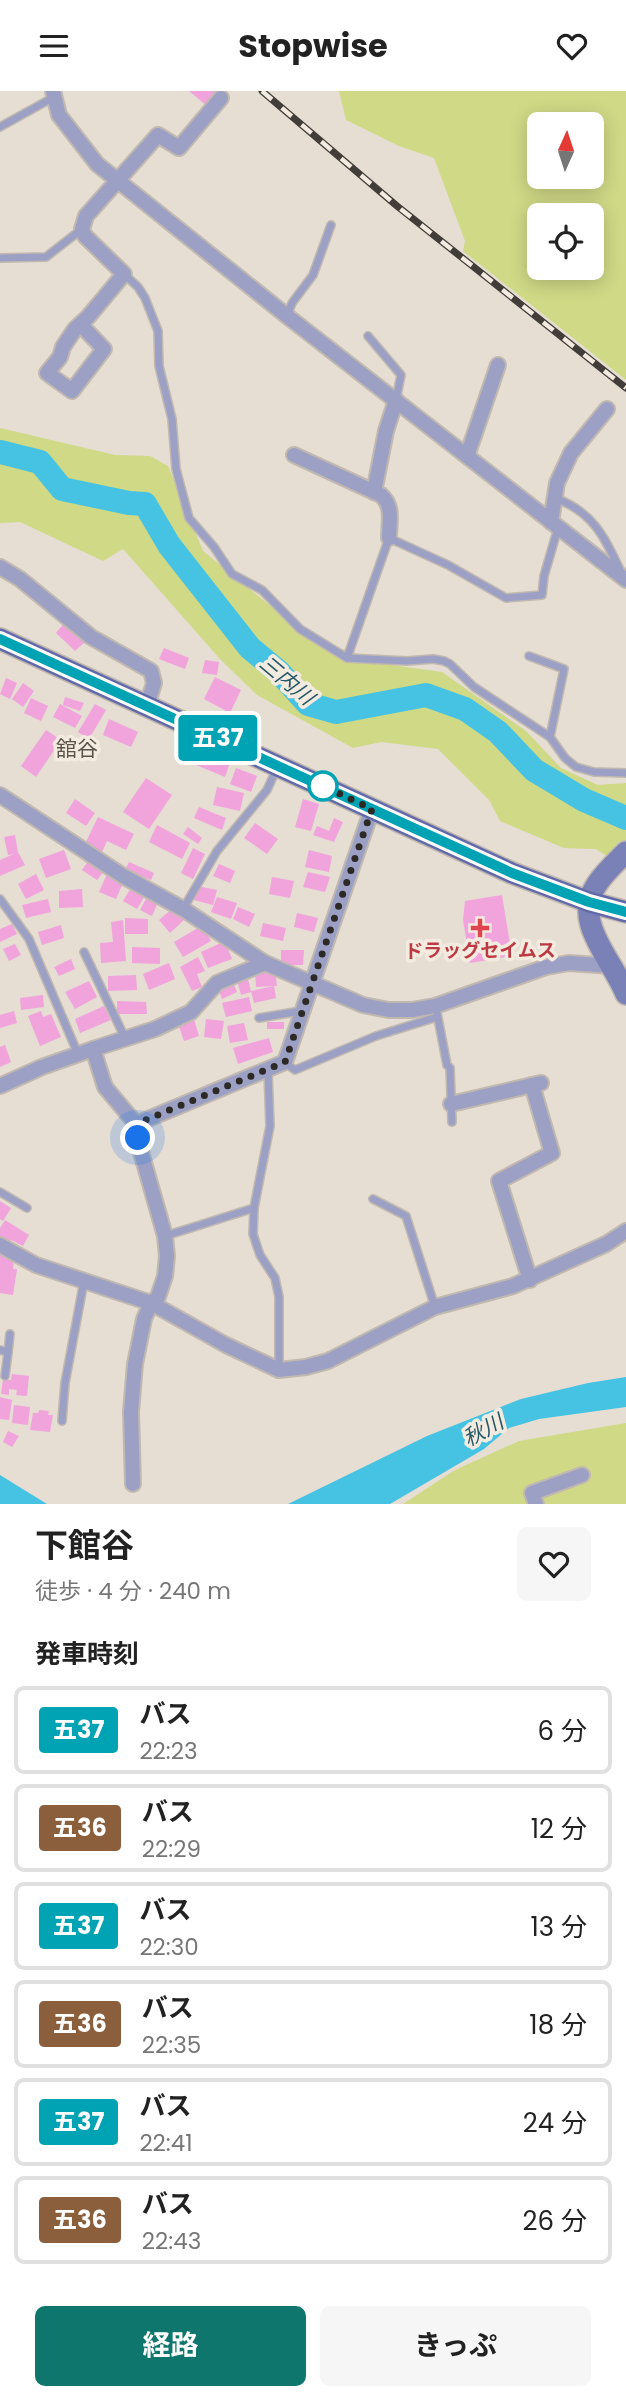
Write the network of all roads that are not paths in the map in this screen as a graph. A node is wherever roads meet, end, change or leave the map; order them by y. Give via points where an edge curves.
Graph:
1 (54, 94) edge
2 (222, 98) dead end
3 (0, 127) edge
4 (118, 181) junction
5 (331, 225) dead end
6 (82, 229) junction
7 (0, 258) edge
8 (124, 274) junction
9 (288, 316) junction
10 (80, 324) junction
11 (368, 336) dead end
12 (498, 365) dead end
13 (396, 400) junction
14 (607, 409) dead end
15 (294, 455) dead end
16 (467, 456) junction
17 (374, 492) junction
18 (555, 498) junction
19 (555, 525) junction
20 (388, 538) junction
21 (0, 567) edge
22 (625, 580) edge
23 (0, 639) edge
24 (529, 656) dead end
25 (348, 658) junction
26 (147, 706) junction
27 (550, 737) junction
28 (278, 766) junction
29 (626, 773) edge
30 (0, 795) edge
31 (372, 809) junction
32 (626, 852) edge
33 (0, 899) edge
34 (589, 902) junction
35 (183, 909) junction
36 (626, 912) edge
37 (84, 952) dead end
38 (265, 963) junction
39 (612, 966) junction
40 (312, 982) junction
41 (626, 994) edge
42 (302, 1011) junction
43 (436, 1012) junction
44 (259, 1018) dead end
45 (125, 1039) junction
46 (85, 1051) junction
47 (285, 1062) junction
48 (268, 1071) junction
49 (0, 1086) edge
50 (451, 1104) junction
51 (452, 1122) dead end
52 (136, 1124) junction
53 (0, 1192) edge
54 (373, 1199) dead end
55 (27, 1208) dead end
56 (254, 1209) junction
57 (626, 1231) edge
58 (165, 1236) junction
59 (0, 1245) edge
60 (530, 1280) junction
61 (84, 1281) junction
62 (151, 1303) junction
63 (435, 1307) junction
64 (10, 1334) dead end
65 (4, 1351) edge
66 (279, 1370) junction
67 (5, 1376) dead end
68 (62, 1421) dead end
69 (582, 1475) dead end
70 (133, 1484) dead end
71 (536, 1504) edge

1 - 3 lane
1 - 4 street via 59,115 97,164
2 - 4 street via 179,148 158,135
4 - 6 street via 86,216
4 - 9 street
5 - 9 lane via 313,275
6 - 7 lane via 46,257
6 - 8 street
8 - 10 street
8 - 25 lane via 145,298 158,331 159,366 189,519 232,574 262,590 300,629
9 - 13 street
10 - 10 street via 47,373 72,391 104,349
11 - 13 lane via 401,375
12 - 16 street
13 - 16 street
13 - 17 street
14 - 18 street via 571,453
15 - 17 street
16 - 19 street
17 - 20 street via 390,507
18 - 19 street
18 - 22 lane via 574,505 592,521
19 - 20 lane via 542,594 516,599
19 - 22 street
20 - 25 lane
21 - 26 street via 91,637 151,671 154,683
23 - 26 main road
24 - 27 lane via 564,669
25 - 27 lane via 444,661 481,692
26 - 28 main road
27 - 29 lane via 565,758 582,770
28 - 31 main road
28 - 35 lane via 267,790 217,851
30 - 35 street via 123,876
31 - 34 main road via 512,873
31 - 40 street
32 - 34 street via 596,885
33 - 46 lane via 29,939
34 - 36 main road
34 - 39 street via 592,932
35 - 38 street
37 - 45 lane
38 - 40 street
38 - 45 street via 217,983 191,1012
39 - 41 street
39 - 43 street via 569,963 546,967
40 - 42 street
40 - 43 street via 363,1005
42 - 44 lane
42 - 47 street
43 - 47 lane via 295,1070
43 - 50 lane via 450,1068
45 - 46 street
46 - 49 street
46 - 52 street via 105,1087
47 - 48 street
48 - 52 street
48 - 56 lane via 270,1126
50 - 51 lane
50 - 60 street via 537,1084 552,1153 499,1181
52 - 58 street
53 - 55 lane
54 - 63 lane via 406,1216
56 - 58 lane
56 - 66 lane via 253,1234 275,1278 279,1297
57 - 60 street
58 - 62 street via 165,1276
59 - 61 street via 36,1265
60 - 63 street
61 - 62 street
61 - 68 lane
62 - 66 street
62 - 70 street via 135,1364
63 - 66 street via 328,1361
64 - 65 lane
65 - 67 lane
69 - 71 street via 532,1493

